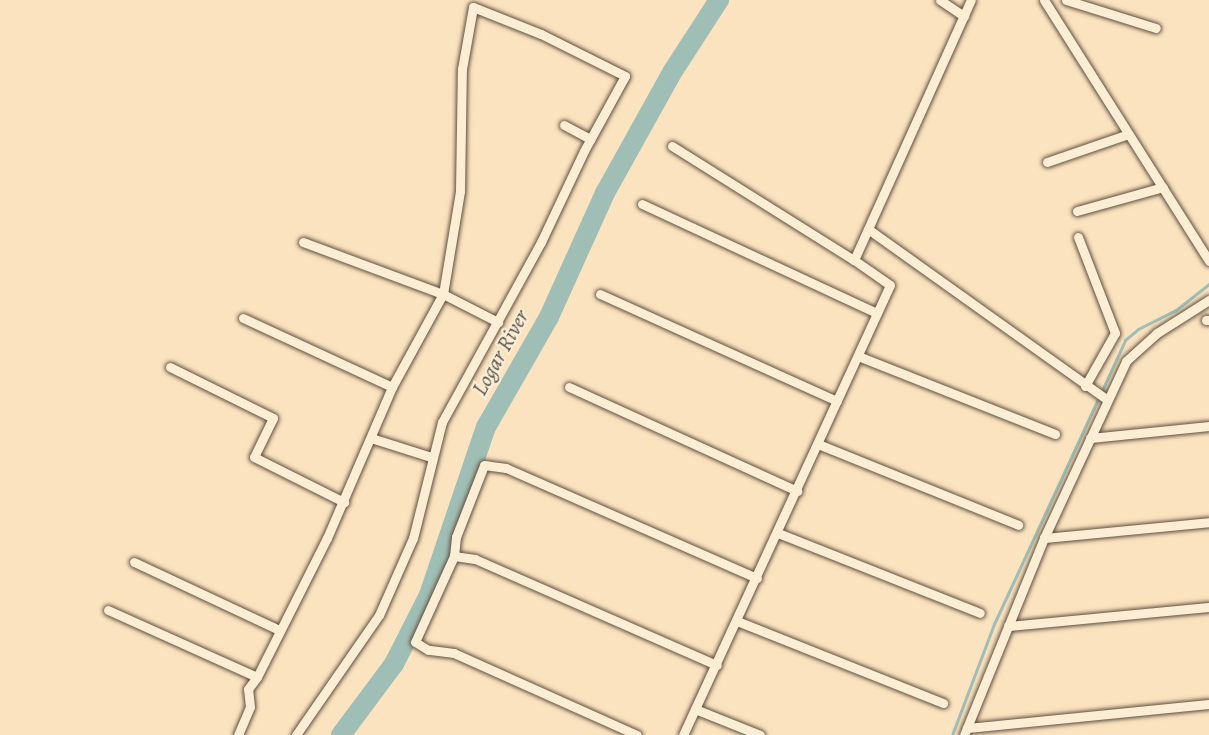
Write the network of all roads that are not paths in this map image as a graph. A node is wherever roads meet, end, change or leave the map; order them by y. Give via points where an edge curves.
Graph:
1 (940, 0) edge
2 (971, 0) edge
3 (1044, 0) edge
4 (1066, 0) edge
5 (964, 16) junction
6 (1156, 28) dead end
7 (564, 125) dead end
8 (1126, 135) junction
9 (590, 139) junction
10 (672, 146) dead end
11 (1047, 162) dead end
12 (1163, 187) junction
13 (642, 204) dead end
14 (1077, 211) dead end
15 (868, 229) junction
16 (1078, 237) dead end
17 (303, 242) dead end
18 (854, 260) junction
19 (1209, 261) edge
20 (443, 294) junction
21 (600, 294) dead end
22 (1209, 300) edge
23 (877, 313) junction
24 (243, 318) dead end
25 (498, 322) junction
26 (858, 356) junction
27 (170, 367) dead end
28 (1085, 386) junction
29 (392, 387) junction
30 (569, 387) dead end
31 (1103, 398) junction
32 (837, 401) junction
33 (1209, 426) edge
34 (1055, 434) dead end
35 (371, 438) junction
36 (1090, 438) junction
37 (818, 444) junction
38 (431, 457) junction
39 (797, 491) junction
40 (344, 502) junction
41 (1209, 522) edge
42 (1018, 525) dead end
43 (778, 533) junction
44 (1044, 538) junction
45 (454, 556) junction
46 (134, 562) dead end
47 (757, 578) junction
48 (1209, 607) edge
49 (108, 610) dead end
50 (980, 613) dead end
51 (737, 621) junction
52 (1008, 626) junction
53 (279, 630) junction
54 (717, 665) junction
55 (257, 677) junction
56 (943, 703) dead end
57 (1209, 704) edge
58 (695, 709) junction
59 (966, 732) edge
60 (238, 735) edge
61 (296, 735) edge
62 (637, 735) edge
63 (682, 735) edge
64 (760, 735) edge

1 - 5 street
2 - 5 street
3 - 8 street
4 - 6 street
5 - 15 street
7 - 9 street
8 - 11 street
8 - 12 street
9 - 20 street via 625,76 541,34 473,7 462,69 460,191
9 - 25 street
10 - 18 street
12 - 14 street
12 - 19 street
13 - 23 street
15 - 18 street
15 - 28 street via 982,307
16 - 28 street via 1115,333
17 - 20 street
18 - 23 street via 890,285
20 - 25 street
20 - 29 street
21 - 32 street
22 - 31 street via 1132,353
23 - 26 street
24 - 29 street
25 - 38 street via 449,406
26 - 32 street
26 - 34 street
27 - 40 street via 273,418 254,457
28 - 31 street
29 - 35 street
30 - 39 street
31 - 36 street
32 - 37 street
33 - 36 street
35 - 38 street
35 - 40 street
36 - 44 street
37 - 39 street
37 - 42 street
38 - 61 street via 413,538 379,615
39 - 43 street
40 - 53 street
41 - 44 street
43 - 47 street
43 - 50 street
44 - 52 street
45 - 47 street via 456,537 484,465 489,465 506,468
45 - 54 street via 475,559
45 - 62 street via 415,642 428,650 454,653
46 - 53 street
47 - 51 street
48 - 52 street
49 - 55 street
51 - 54 street
51 - 56 street
52 - 59 street
53 - 55 street
54 - 58 street
55 - 60 street via 248,689 250,707
57 - 59 street
58 - 63 street
58 - 64 street

